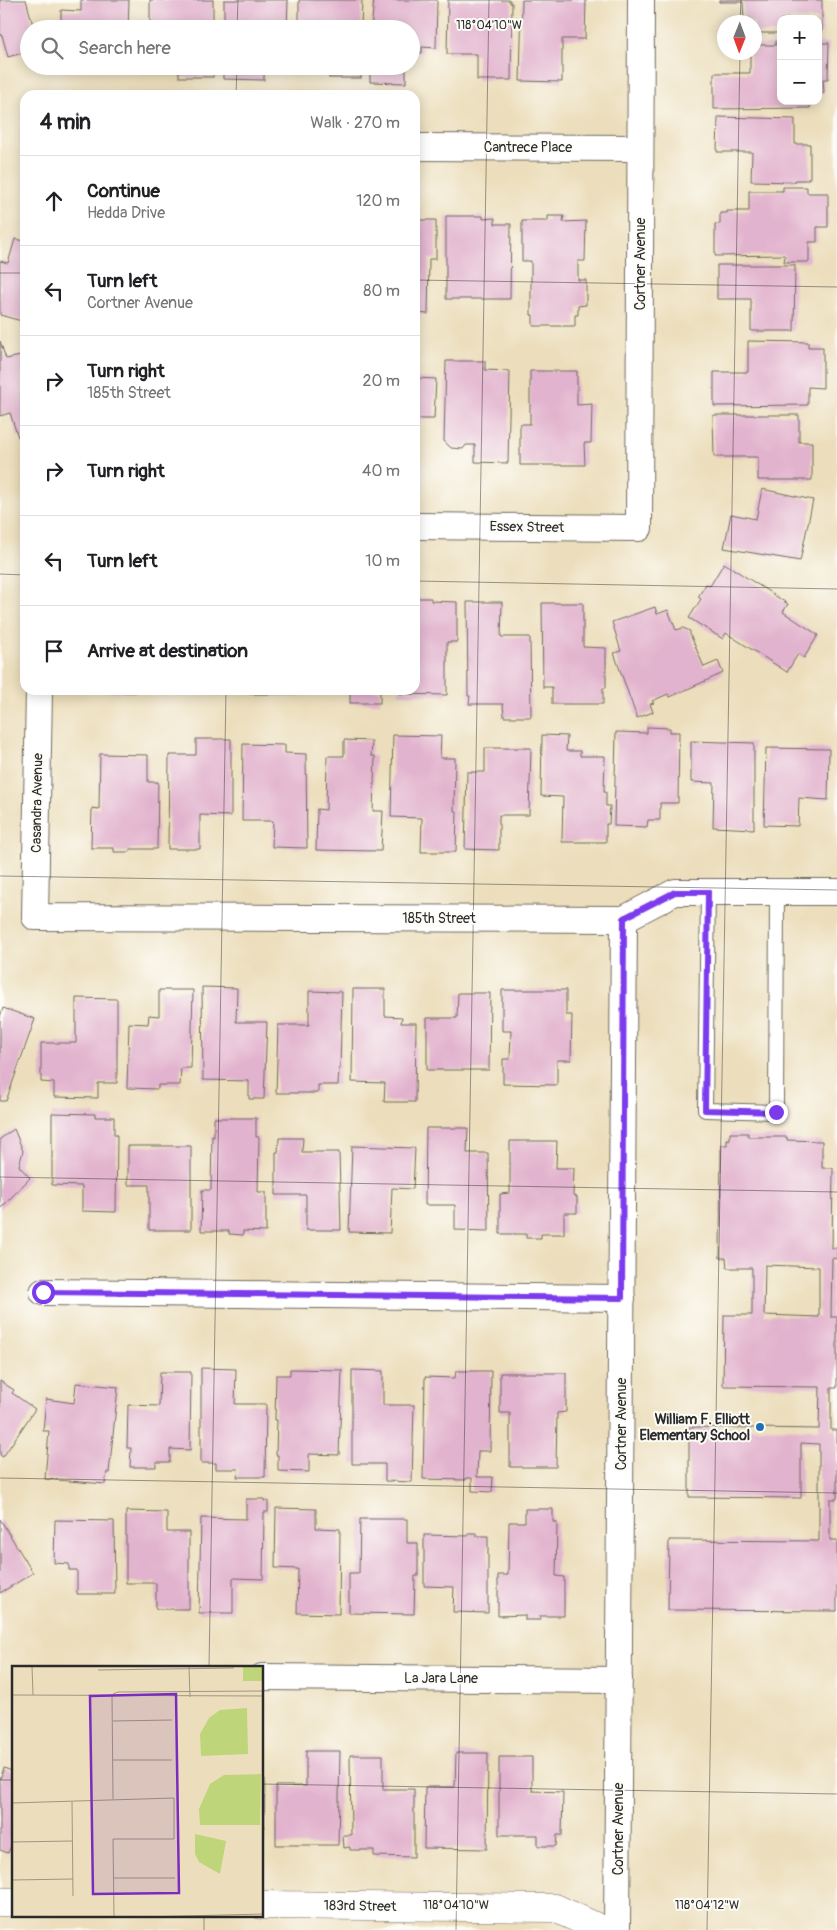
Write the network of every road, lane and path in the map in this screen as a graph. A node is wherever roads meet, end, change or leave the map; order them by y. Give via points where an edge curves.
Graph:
1 (641, 0) edge
2 (420, 146) edge
3 (640, 148) junction
4 (420, 526) edge
5 (639, 528) joint
6 (39, 695) edge
7 (777, 891) junction
8 (708, 892) junction
9 (837, 892) edge
10 (35, 917) joint
11 (624, 918) junction
12 (43, 1292) dead end
13 (622, 1298) junction
14 (264, 1677) edge
15 (619, 1680) junction
16 (264, 1905) edge
17 (603, 1930) edge
18 (617, 1930) edge

1 - 3 street, Cortner Avenue
2 - 3 street, Cantrece Place
3 - 5 street, Cortner Avenue
4 - 5 street, Essex Street
6 - 10 street, Casandra Avenue
7 - 8 street, 185th Street
7 - 8 lane via 776,1112 705,1110
7 - 9 street, 185th Street
8 - 11 street, 185th Street via 675,892
10 - 11 street, 185th Street
11 - 13 street, Cortner Avenue
12 - 13 street
13 - 15 street, Cortner Avenue
14 - 15 street, La Jara Lane
15 - 18 street, Cortner Avenue
16 - 17 street, 183rd Street via 555,1908

